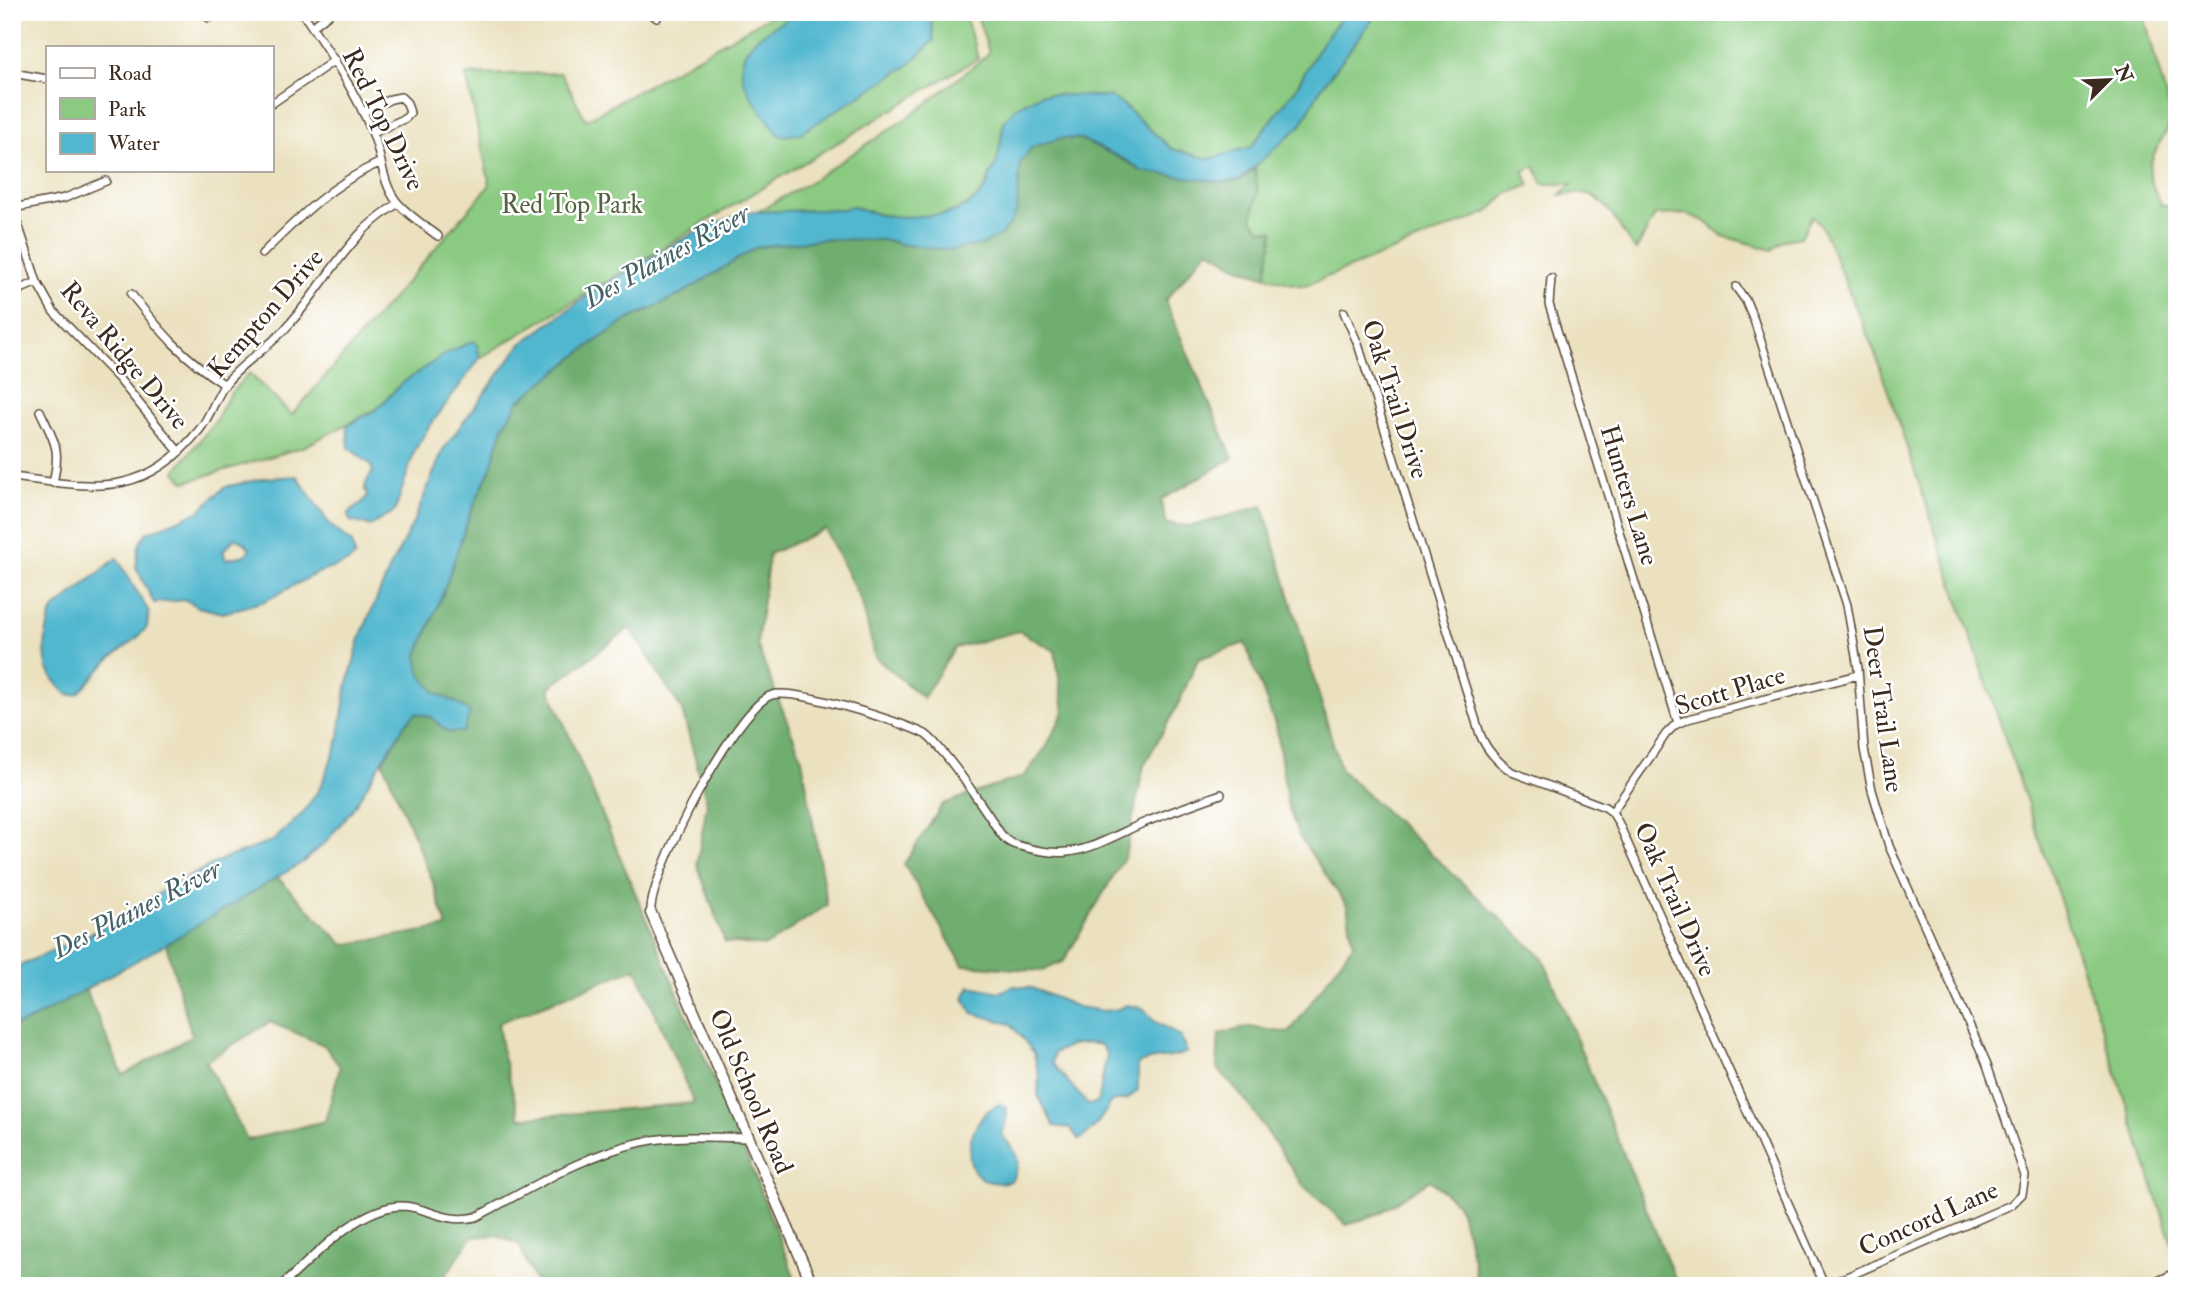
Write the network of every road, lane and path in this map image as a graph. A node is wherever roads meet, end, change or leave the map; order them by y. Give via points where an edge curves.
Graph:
1 (202, 12) edge
2 (302, 12) edge
3 (331, 12) edge
4 (649, 12) edge
5 (657, 18) dead end
6 (209, 19) dead end
7 (312, 27) junction
8 (335, 61) junction
9 (12, 73) edge
10 (46, 79) edge
11 (273, 103) edge
12 (363, 112) junction
13 (373, 134) junction
14 (381, 162) junction
15 (106, 181) dead end
16 (398, 203) junction
17 (13, 207) edge
18 (438, 236) dead end
19 (262, 254) dead end
20 (1551, 278) dead end
21 (37, 282) junction
22 (1735, 287) dead end
23 (12, 293) edge
24 (131, 294) dead end
25 (1344, 313) dead end
26 (225, 385) junction
27 (40, 411) dead end
28 (179, 452) junction
29 (12, 477) edge
30 (53, 482) junction
31 (1858, 675) junction
32 (1678, 723) junction
33 (1221, 794) dead end
34 (1612, 811) junction
35 (652, 914) joint
36 (2008, 1131) joint
37 (749, 1138) junction
38 (2177, 1274) edge
39 (281, 1286) edge
40 (813, 1286) edge
41 (1825, 1286) edge
42 (2151, 1286) edge

1 - 6 street
2 - 7 street, Red Top Drive
3 - 7 street
4 - 5 street
7 - 8 street, Red Top Drive
8 - 11 street
8 - 12 street, Red Top Drive
9 - 10 street
12 - 13 street, Red Top Drive
12 - 13 street via 401,97 410,108 407,118
13 - 14 street, Red Top Drive
14 - 16 street, Red Top Drive
14 - 19 street via 334,187
15 - 17 street via 65,198
16 - 18 street, Red Top Drive
16 - 26 street, Kempton Drive via 362,231 310,301
17 - 21 street, Reva Ridge Drive
20 - 32 street, Hunters Lane via 1549,304
21 - 23 street
21 - 28 street, Reva Ridge Drive via 69,329 119,379
22 - 31 street, Deer Trail Lane via 1754,320 1838,576
24 - 26 street via 171,343
25 - 34 street, Oak Trail Drive via 1358,344 1486,749 1512,772
26 - 28 street, Kempton Drive via 203,426
27 - 30 street via 56,445
28 - 30 street, Kempton Drive via 147,474 120,484 88,487
29 - 30 street, Kempton Drive
31 - 32 street, Scott Place
31 - 36 street, Deer Trail Lane via 1864,749 1880,822 1986,1062
32 - 34 street, Scott Place
33 - 35 street via 1067,852 1021,846 1004,838 929,736 893,720 832,704 771,695 738,725 710,769 664,866 650,904
34 - 41 street, Oak Trail Drive
35 - 37 street, Old School Road
36 - 41 street, Concord Lane via 2025,1176 2018,1200
37 - 39 street via 656,1140 624,1147 564,1169 476,1217 449,1219 402,1206 380,1210 312,1256
37 - 40 street, Old School Road
38 - 42 street

